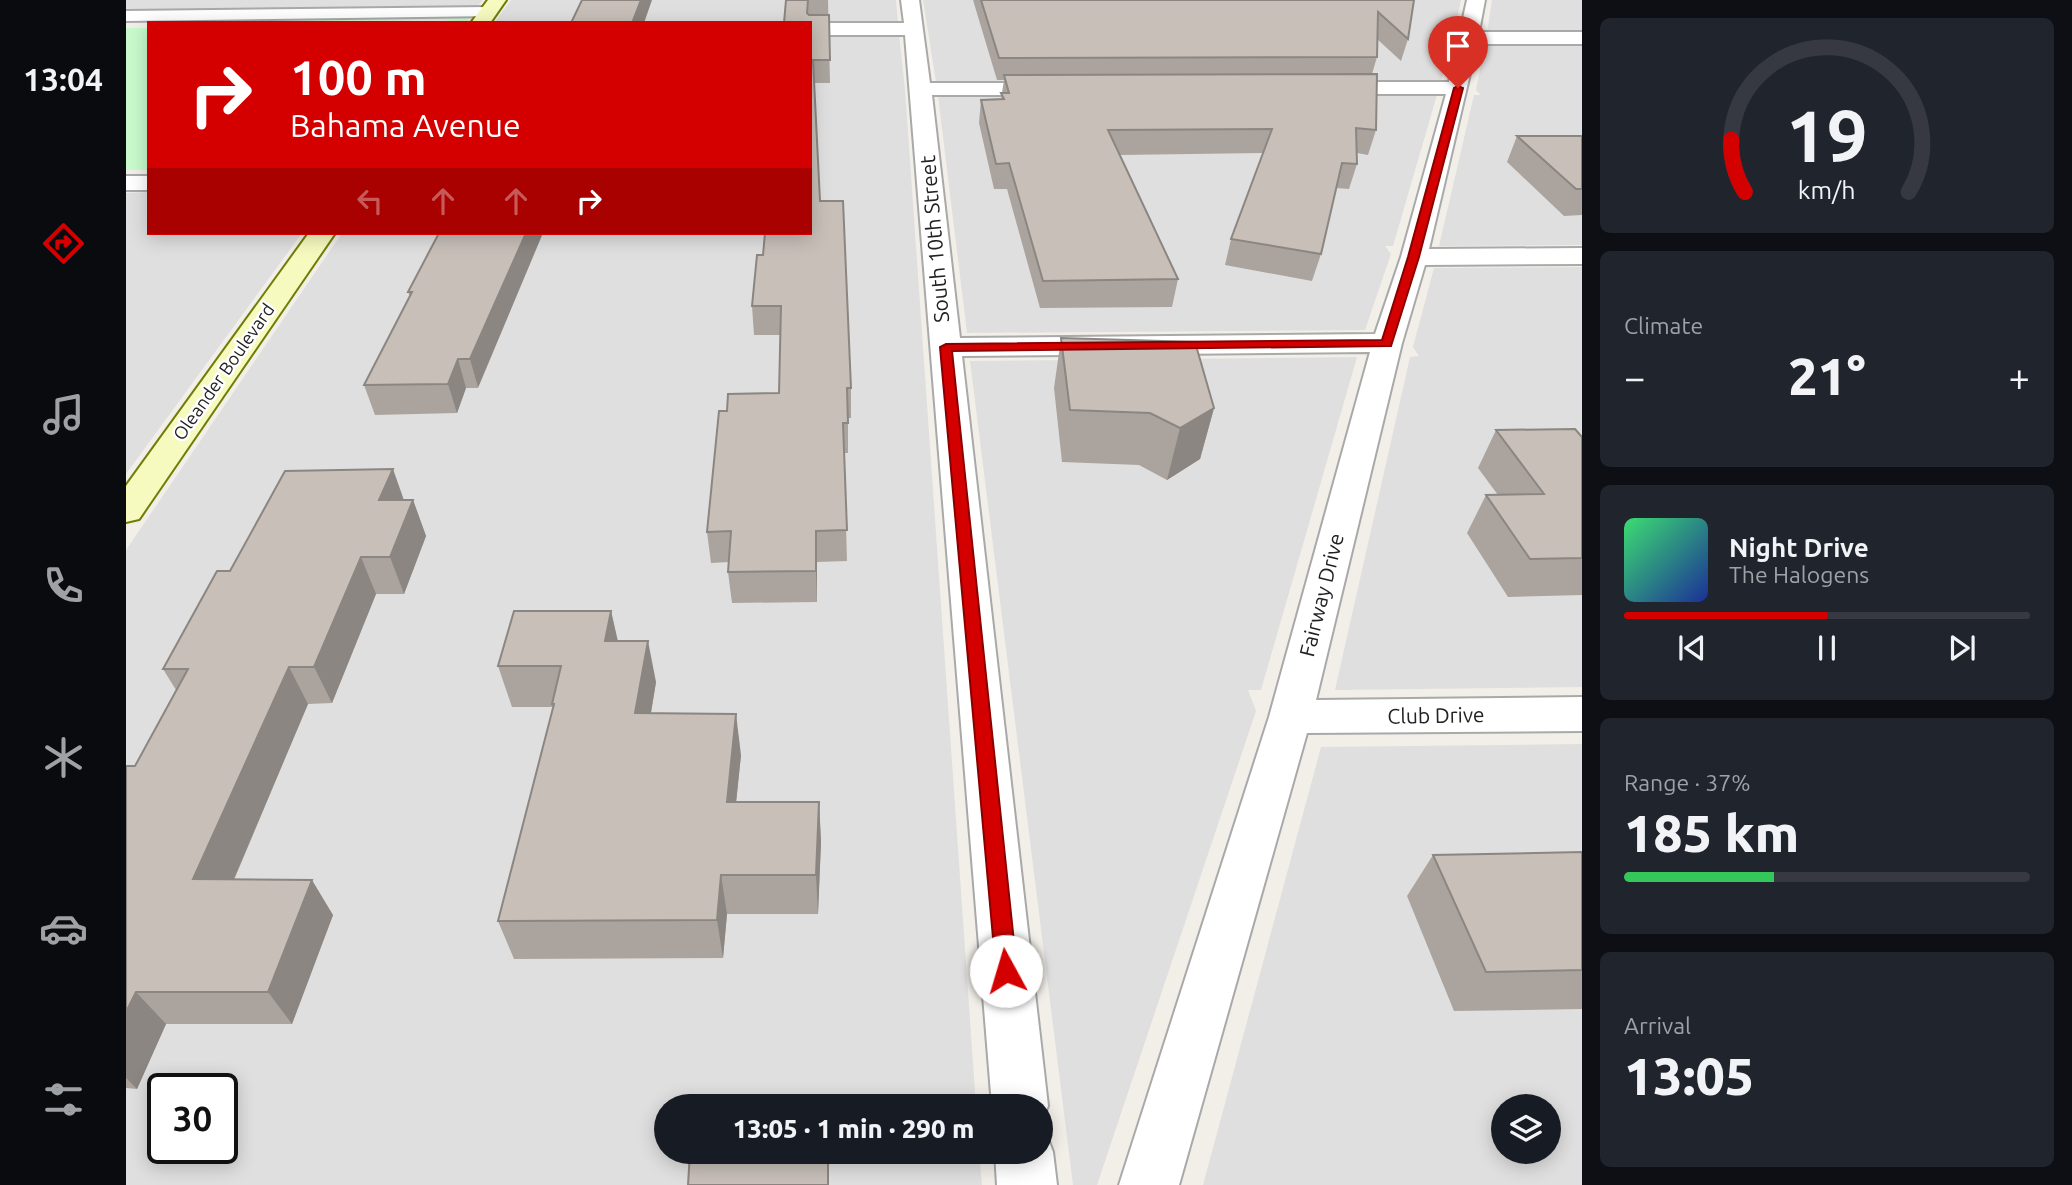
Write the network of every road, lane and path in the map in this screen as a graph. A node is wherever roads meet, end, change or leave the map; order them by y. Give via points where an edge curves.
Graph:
1 (1476, 0) edge
2 (488, 12) edge
3 (911, 14) edge
4 (126, 16) edge
5 (812, 29) edge
6 (1470, 38) junction
7 (1582, 38) edge
8 (1307, 88) edge
9 (1458, 88) junction
10 (921, 89) junction
11 (1073, 89) edge
12 (126, 183) edge
13 (147, 183) edge
14 (321, 235) edge
15 (1582, 256) edge
16 (1413, 257) junction
17 (1387, 343) junction
18 (946, 347) junction
19 (126, 510) edge
20 (1582, 714) edge
21 (1290, 717) junction
22 (1019, 1094) edge
23 (1025, 1164) edge
24 (1027, 1185) edge
25 (1149, 1185) edge

1 - 6 street, Fairway Drive
2 - 4 street
3 - 5 street
3 - 10 street, South 10th Street
6 - 7 street
6 - 9 street, Fairway Drive
8 - 9 street
9 - 16 street, Fairway Drive
10 - 11 street
10 - 18 street, South 10th Street
12 - 13 street
14 - 19 main road, Oleander Boulevard
15 - 16 street
16 - 17 street, Fairway Drive
17 - 18 street
17 - 21 street, Fairway Drive
18 - 22 street, South 10th Street
20 - 21 street, Club Drive
21 - 25 street, Fairway Drive
23 - 24 street

